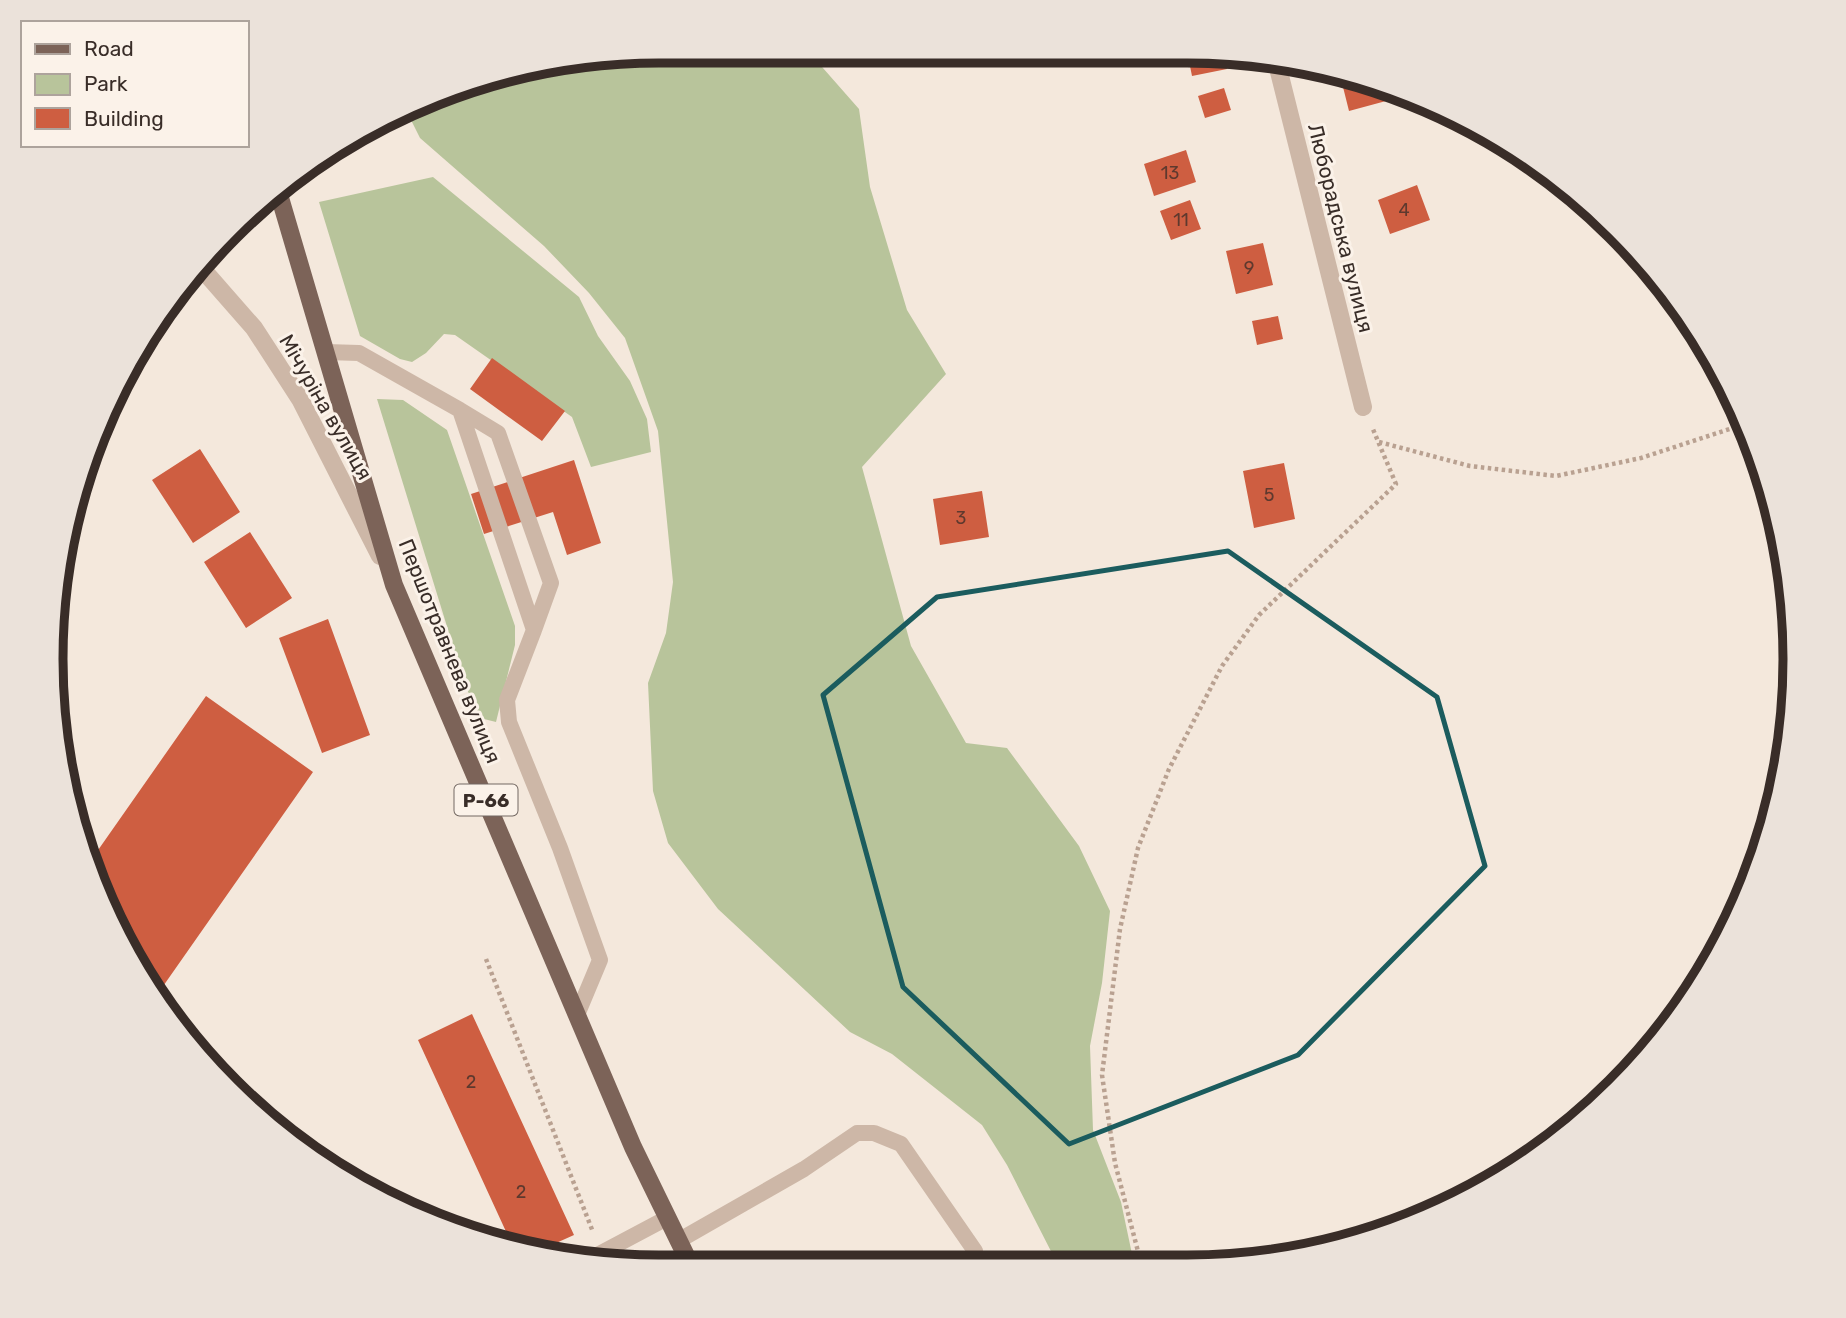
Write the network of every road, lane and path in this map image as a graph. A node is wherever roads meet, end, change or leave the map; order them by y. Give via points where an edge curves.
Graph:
1 (1279, 70) edge
2 (280, 199) edge
3 (274, 204) edge
4 (289, 229) junction
5 (205, 273) edge
6 (326, 352) junction
7 (1363, 407) joint
8 (460, 410) junction
9 (1736, 427) edge
10 (1378, 441) junction
11 (394, 585) junction
12 (534, 630) junction
13 (486, 959) dead end
14 (577, 1015) junction
15 (667, 1217) junction
16 (678, 1241) junction
17 (591, 1251) edge
18 (601, 1252) edge
19 (685, 1255) edge
20 (975, 1255) edge
21 (1139, 1255) edge

1 - 7 street, Люборадська вулиця
2 - 4 main road, Першотравнева вулиця / Р-66
3 - 4 lane
4 - 6 main road, Першотравнева вулиця / Р-66
5 - 11 street, Мічуріна вулиця via 254,328 300,399
6 - 8 lane via 359,353
6 - 11 main road, Першотравнева вулиця / Р-66
7 - 10 path
8 - 12 lane
8 - 12 lane via 498,433 551,583
9 - 10 path via 1641,458 1556,475 1470,466
10 - 21 path via 1396,484 1259,615 1222,666 1169,769 1138,848 1120,929 1102,1075 1115,1163
11 - 14 main road, Першотравнева вулиця / Р-66
12 - 14 lane via 507,700 509,722 600,960
13 - 17 path
14 - 15 main road, Першотравнева вулиця / Р-66
15 - 16 main road, Першотравнева вулиця / Р-66
15 - 18 lane
16 - 19 main road, Першотравнева вулиця / Р-66
16 - 20 lane via 857,1133 874,1133 901,1144

